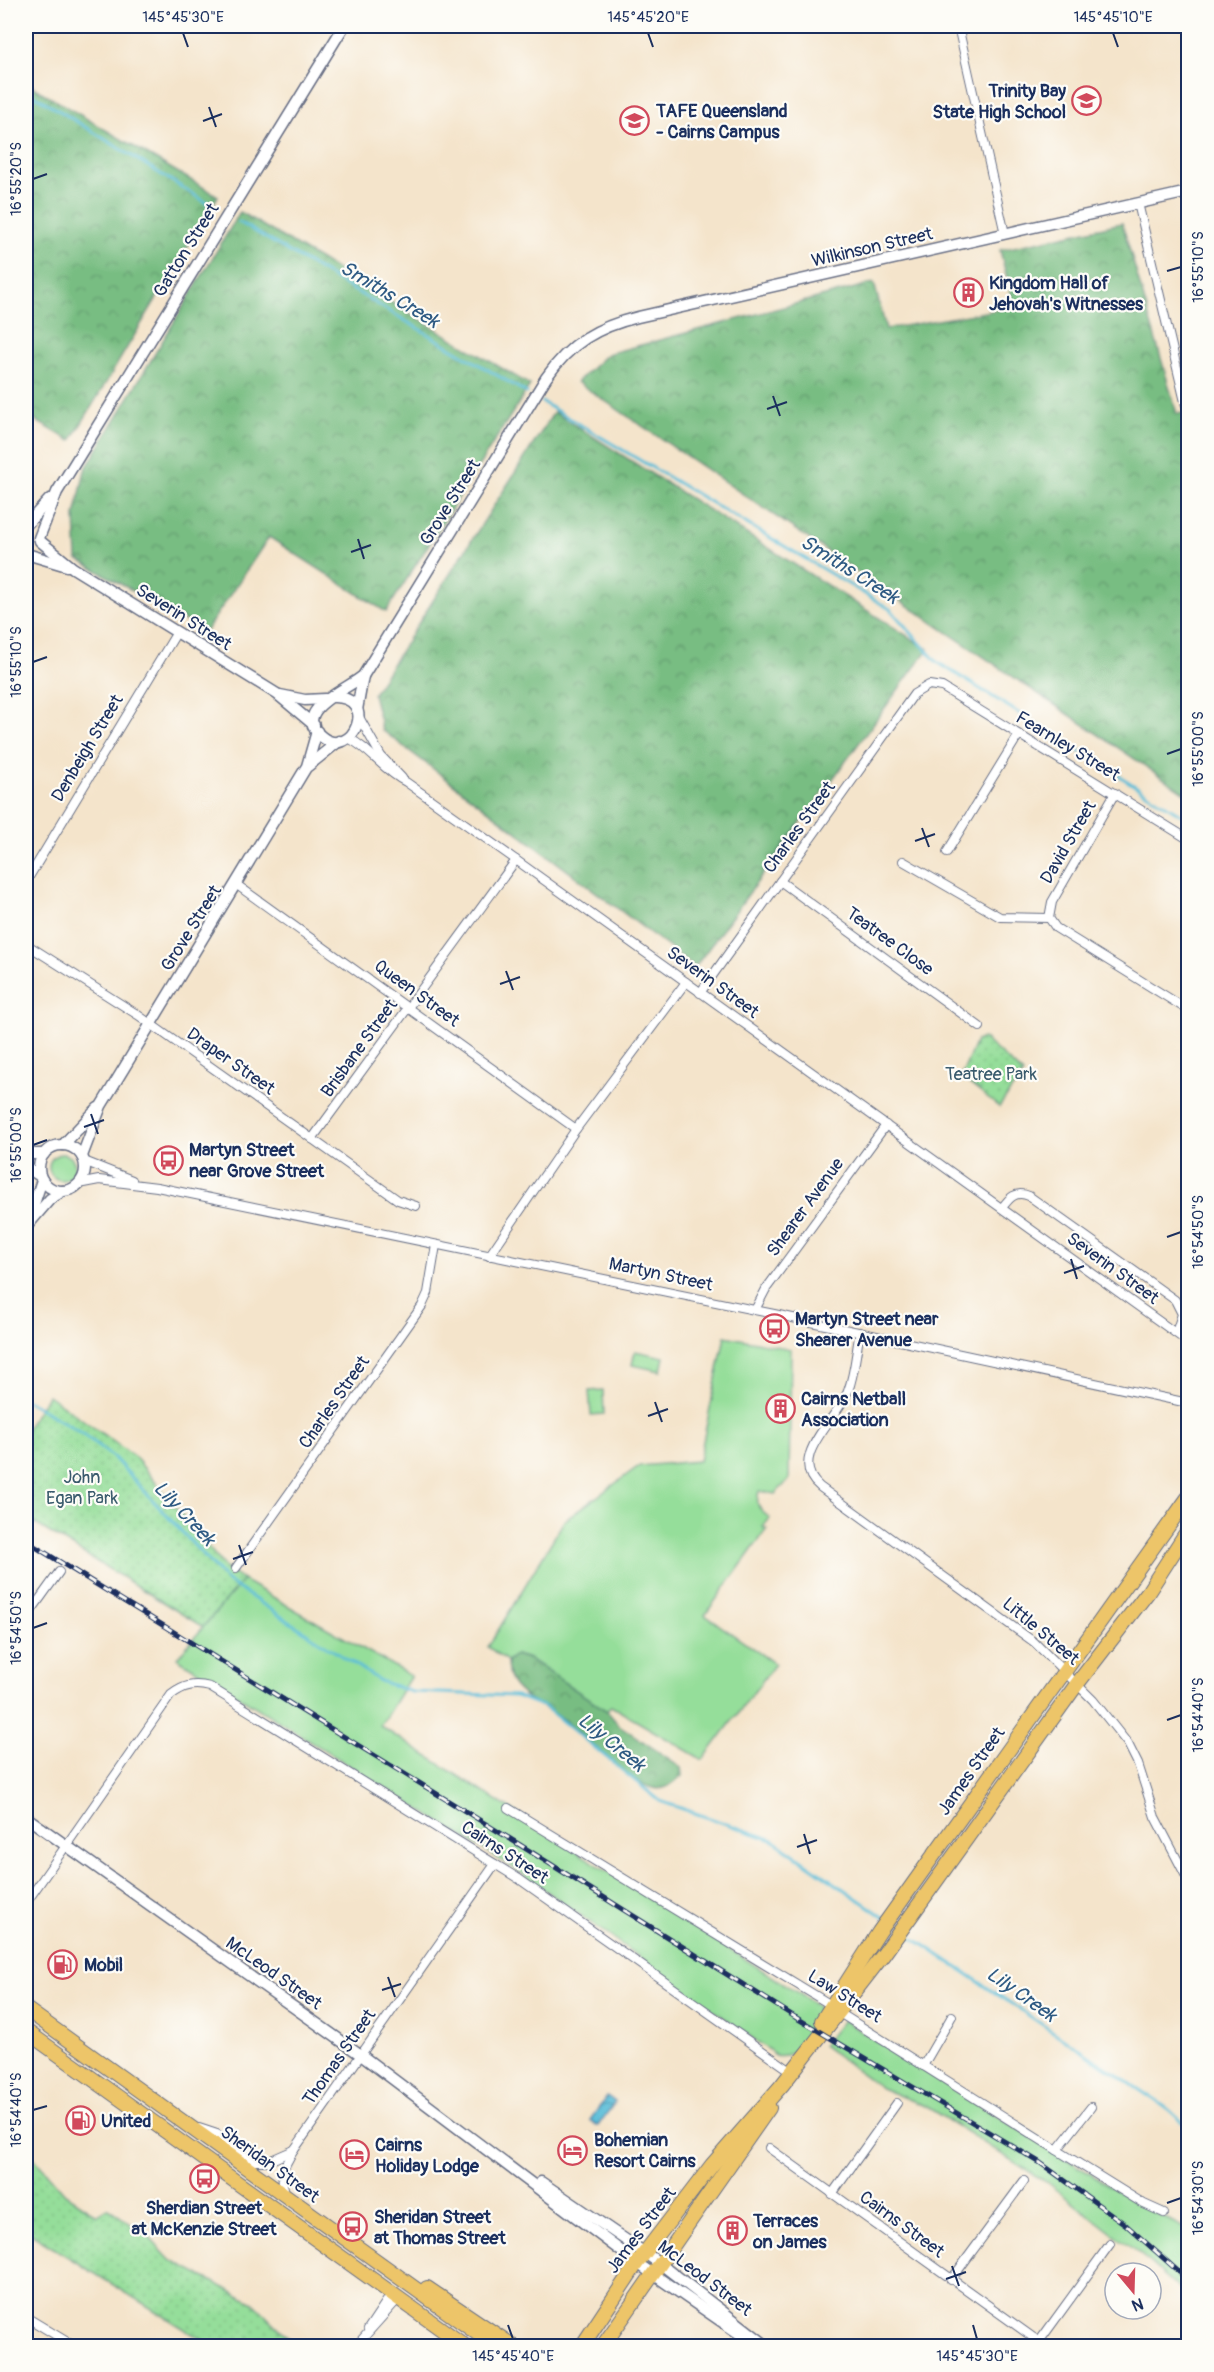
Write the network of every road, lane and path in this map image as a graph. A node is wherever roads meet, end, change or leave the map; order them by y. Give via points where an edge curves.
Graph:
1 (344, 26) edge
2 (958, 26) edge
3 (1188, 192) edge
4 (1138, 203) junction
5 (1005, 234) junction
6 (570, 349) joint
7 (1186, 406) dead end
8 (57, 492) junction
9 (26, 526) edge
10 (40, 540) junction
11 (27, 555) edge
12 (74, 568) junction
13 (177, 632) junction
14 (363, 676) junction
15 (928, 685) joint
16 (276, 694) junction
17 (329, 698) junction
18 (358, 714) junction
19 (316, 728) junction
20 (1018, 736) junction
21 (344, 740) junction
22 (308, 766) junction
23 (406, 782) junction
24 (1115, 794) junction
25 (1188, 839) edge
26 (946, 852) dead end
27 (516, 860) junction
28 (903, 861) dead end
29 (780, 881) junction
30 (26, 882) edge
31 (237, 885) junction
32 (1049, 918) junction
33 (26, 944) edge
34 (686, 982) junction
35 (700, 993) junction
36 (409, 1008) junction
37 (1188, 1010) edge
38 (151, 1024) junction
39 (980, 1027) dead end
40 (101, 1106) junction
41 (885, 1125) junction
42 (576, 1129) junction
43 (312, 1139) junction
44 (63, 1145) junction
45 (26, 1154) edge
46 (44, 1154) junction
47 (83, 1159) junction
48 (26, 1167) edge
49 (41, 1178) junction
50 (78, 1184) junction
51 (143, 1184) junction
52 (63, 1191) junction
53 (416, 1206) dead end
54 (1002, 1208) junction
55 (27, 1225) edge
56 (436, 1245) junction
57 (489, 1256) junction
58 (755, 1310) junction
59 (860, 1332) junction
60 (1176, 1333) junction
61 (1188, 1342) edge
62 (1188, 1397) edge
63 (1172, 1398) junction
64 (1188, 1403) edge
65 (1188, 1498) edge
66 (1188, 1530) edge
67 (237, 1568) dead end
68 (59, 1572) dead end
69 (26, 1618) edge
70 (1065, 1670) junction
71 (1077, 1684) junction
72 (508, 1808) dead end
73 (26, 1817) edge
74 (66, 1846) junction
75 (495, 1864) junction
76 (1188, 1880) edge
77 (26, 1903) edge
78 (26, 2009) edge
79 (835, 2009) junction
80 (952, 2016) dead end
81 (26, 2031) edge
82 (361, 2055) junction
83 (923, 2066) junction
84 (791, 2071) junction
85 (782, 2085) junction
86 (897, 2103) dead end
87 (1091, 2107) dead end
88 (183, 2123) junction
89 (769, 2148) dead end
90 (294, 2150) junction
91 (1057, 2150) junction
92 (1024, 2181) dead end
93 (832, 2194) junction
94 (288, 2199) junction
95 (1164, 2213) dead end
96 (1110, 2244) dead end
97 (641, 2258) junction
98 (658, 2270) junction
99 (951, 2280) junction
100 (408, 2284) junction
101 (395, 2296) junction
102 (26, 2317) edge
103 (606, 2342) edge
104 (358, 2344) edge
105 (1040, 2345) edge
106 (74, 2346) edge
107 (465, 2346) edge
108 (495, 2346) edge
109 (513, 2346) edge
110 (582, 2346) edge
111 (757, 2346) edge
112 (767, 2346) edge

1 - 8 street, Gatton Street
2 - 5 street
3 - 4 street, Wilkinson Street
4 - 5 street, Wilkinson Street
4 - 7 street
5 - 6 street, Wilkinson Street via 638,316 602,327
6 - 14 street, Grove Street via 545,380
8 - 9 street, Gatton Street
8 - 10 street, Gatton Street
9 - 10 street, Severin Street
10 - 11 street, Gatton Street via 37,549
10 - 12 street, Severin Street
11 - 12 street, Severin Street
12 - 13 street, Severin Street
13 - 16 street, Severin Street
13 - 30 street, Denbeigh Street
14 - 17 street, Grove Street
14 - 18 street, Grove Street
15 - 20 street, Fearnley Street via 942,687
15 - 29 street, Charles Street via 914,694
16 - 17 street, Severin Street via 305,700
16 - 19 street, Severin Street
17 - 18 street via 347,699
17 - 19 street via 315,710
18 - 21 street via 355,732
18 - 23 street, Severin Street via 381,756
19 - 21 street via 329,740
19 - 22 street, Grove Street
20 - 24 street, Fearnley Street
20 - 26 street
21 - 22 street, Grove Street
21 - 23 street, Severin Street via 360,745 392,776
22 - 31 street, Grove Street
23 - 27 street, Severin Street
24 - 25 street, Fearnley Street
24 - 32 street, David Street via 1049,908
27 - 34 street, Severin Street
27 - 36 street, Brisbane Street
28 - 32 street via 1000,917
29 - 35 street, Charles Street
29 - 39 street, Teatree Close
31 - 36 street, Queen Street
31 - 38 street, Grove Street
32 - 37 street via 1056,928
33 - 38 street, Draper Street
34 - 35 street, Severin Street
34 - 42 street
35 - 41 street, Severin Street
36 - 42 street, Queen Street
36 - 43 street, Brisbane Street
38 - 40 street, Grove Street
38 - 43 street, Draper Street
40 - 44 street, Grove Street
40 - 47 street, Grove Street
41 - 54 street, Severin Street
41 - 58 street, Shearer Avenue via 766,1289
42 - 57 street
43 - 53 street, Draper Street via 398,1200
44 - 46 street
44 - 47 street via 74,1148
45 - 46 street
46 - 49 street via 39,1168
47 - 50 street via 84,1175
47 - 51 street, Martyn Street
48 - 49 street
49 - 52 street via 52,1188
49 - 55 street
50 - 51 street, Martyn Street via 99,1180
50 - 52 street
51 - 56 street, Martyn Street
52 - 55 street via 50,1199
54 - 60 street, Severin Street
54 - 60 street, Severin Street via 1012,1196 1029,1196 1175,1300 1182,1314
56 - 57 street, Martyn Street
56 - 67 street, Charles Street via 422,1306
57 - 58 street, Martyn Street
58 - 59 street, Martyn Street
59 - 63 street, Martyn Street
59 - 70 street, Little Street via 848,1391 811,1449 808,1464 812,1478 1034,1642
60 - 61 street, Severin Street
62 - 63 street, Martyn Street
63 - 64 street, Martyn Street
65 - 70 main road, James Street
66 - 71 main road, James Street via 1148,1592
68 - 69 street
70 - 71 street, Little Street
70 - 79 main road, James Street via 879,1932
71 - 76 street, Little Street via 1128,1743 1155,1817
71 - 79 main road, James Street via 894,1940
72 - 79 street, Law Street
73 - 74 street, McLeod Street
74 - 75 street, Cairns Street via 171,1695 188,1685 210,1687
74 - 77 street
74 - 82 street, McLeod Street
75 - 82 street, Thomas Street
75 - 84 street, Cairns Street
78 - 88 main road, Sheridan Street
79 - 83 street, Law Street
79 - 84 main road, James Street
80 - 83 street
81 - 101 main road, Sheridan Street
82 - 90 street, Thomas Street
82 - 97 street, McLeod Street
83 - 91 street, Law Street
84 - 85 main road, James Street
85 - 97 main road, James Street via 719,2155
85 - 98 main road, James Street
86 - 93 street
87 - 91 street
88 - 90 street via 217,2134 252,2162 269,2161
88 - 94 main road, Sheridan Street
89 - 93 street, Cairns Street
90 - 94 street, Thomas Street via 281,2177
91 - 95 street, Law Street
92 - 99 street
93 - 99 street, Cairns Street
94 - 100 main road, Sheridan Street
96 - 105 street
97 - 98 street, McLeod Street
97 - 110 main road, James Street
98 - 103 main road, James Street
98 - 111 street, McLeod Street
98 - 112 street, McLeod Street
99 - 105 street, Cairns Street
100 - 101 main road
100 - 108 main road, Sheridan Street
100 - 109 main road via 432,2290
101 - 104 street
101 - 107 main road, Sheridan Street
102 - 106 street

